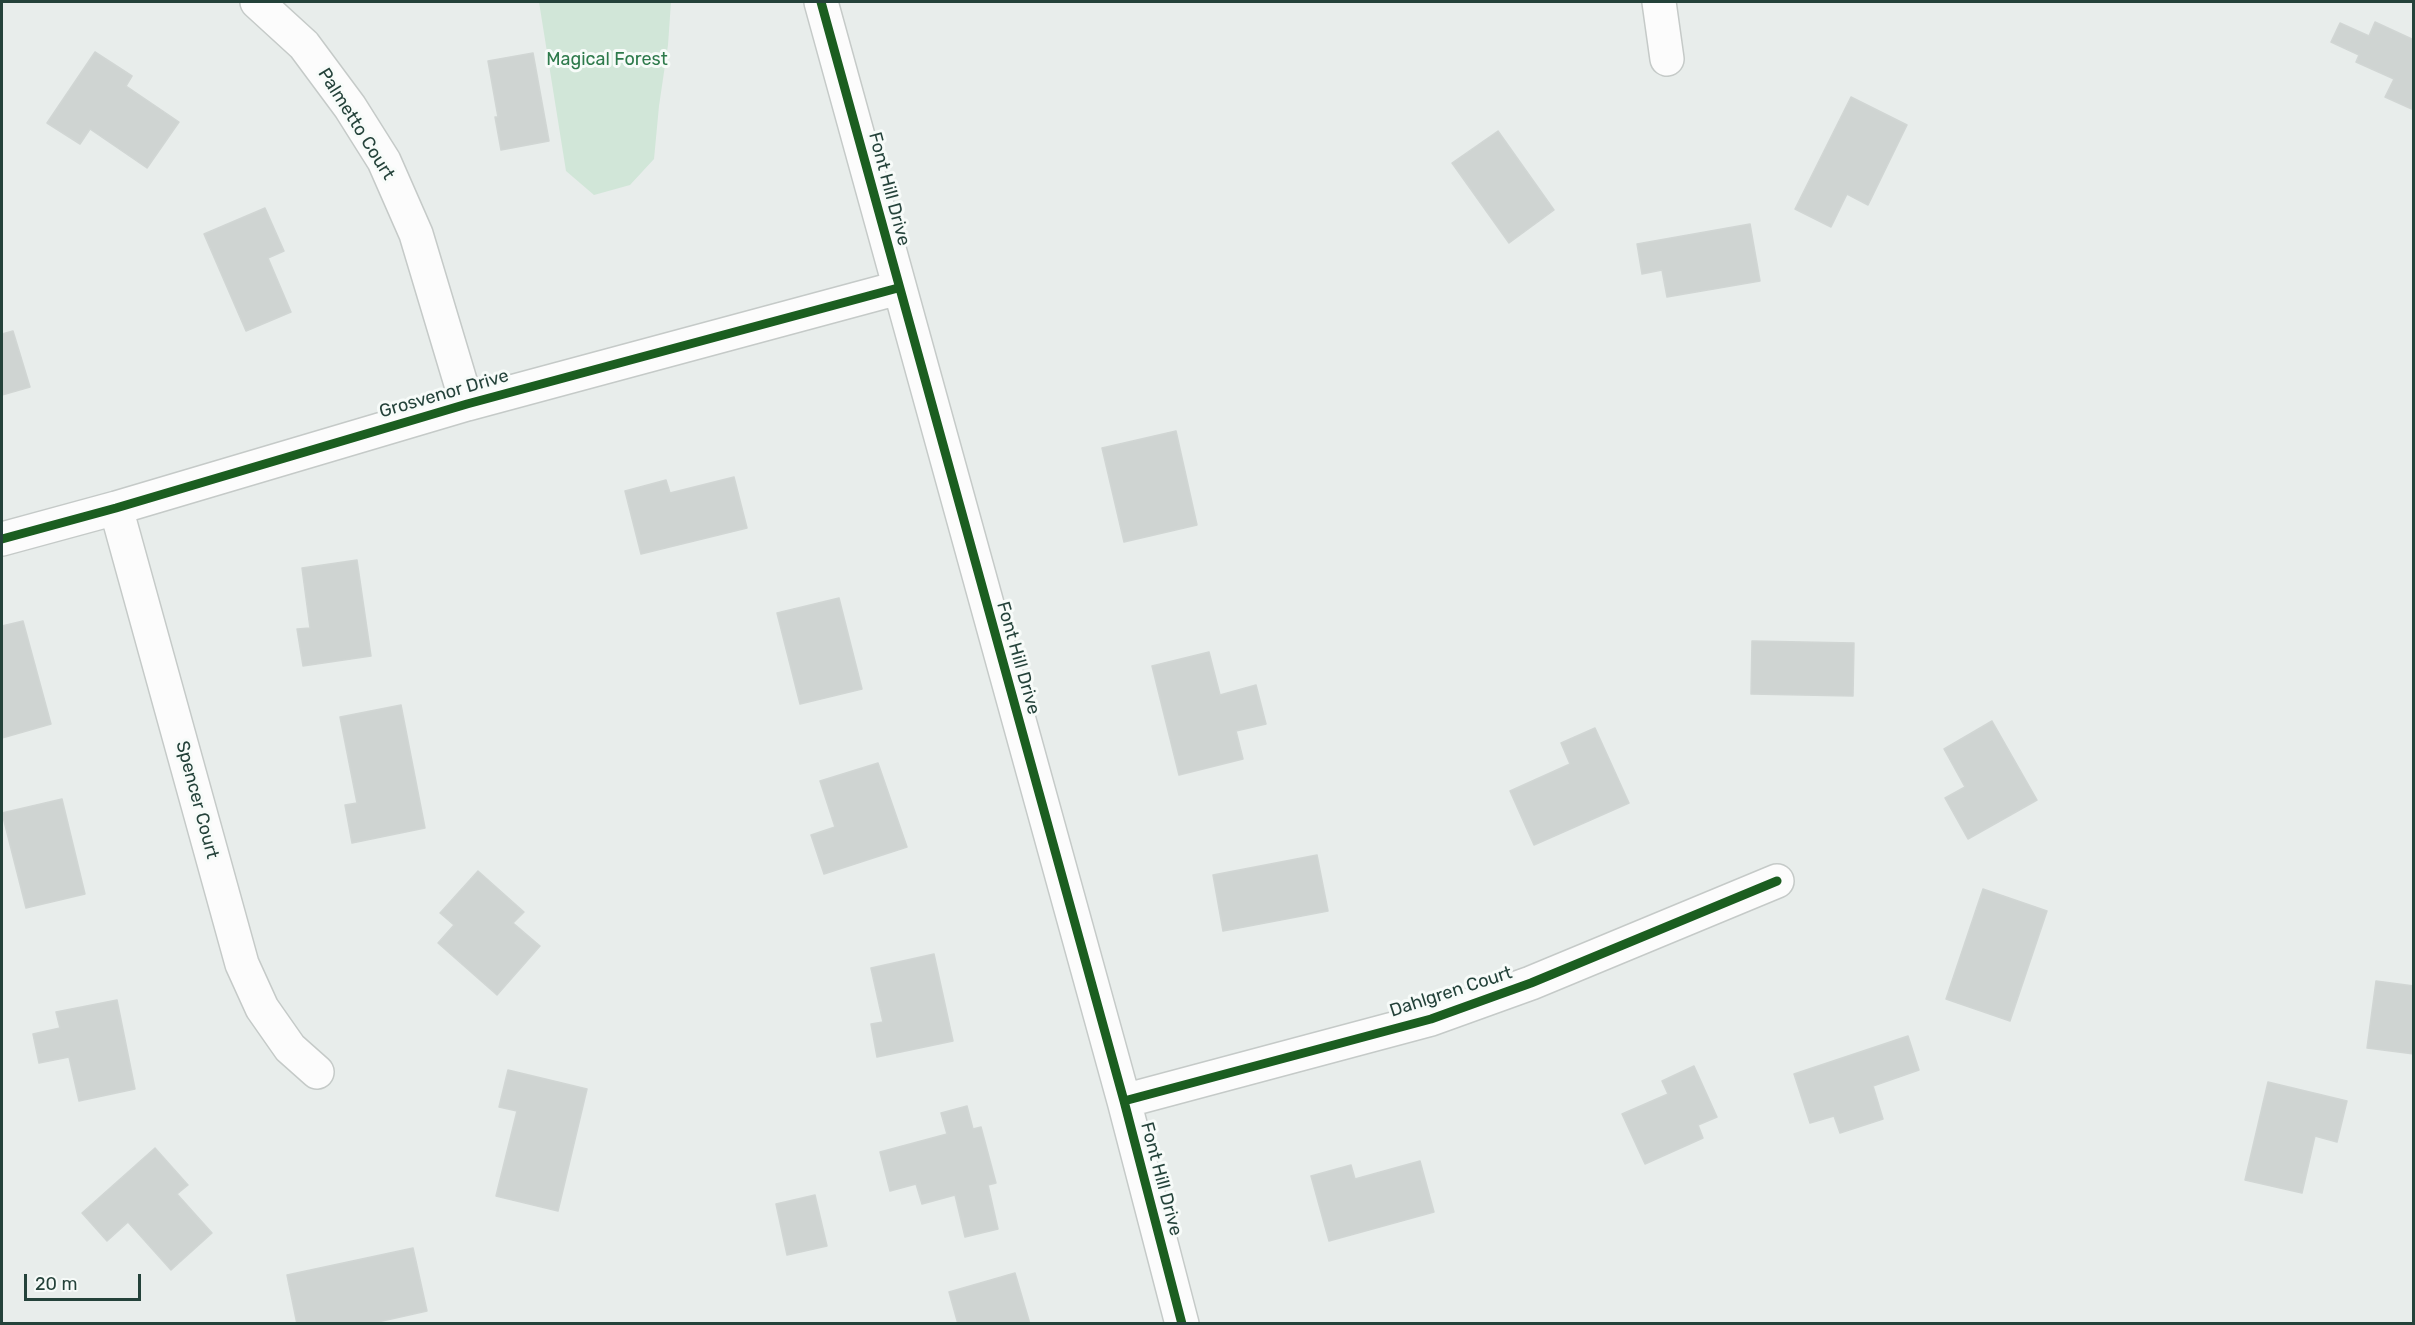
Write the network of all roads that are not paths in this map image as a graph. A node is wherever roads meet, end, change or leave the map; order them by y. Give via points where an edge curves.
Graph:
1 (257, 2) edge
2 (821, 2) edge
3 (1659, 2) edge
4 (1667, 59) dead end
5 (898, 288) junction
6 (467, 404) junction
7 (116, 508) junction
8 (2, 539) edge
9 (1777, 881) dead end
10 (317, 1072) dead end
11 (1124, 1101) junction
12 (1182, 1323) edge

1 - 6 street, Palmetto Court via 304,45 384,161 416,234
2 - 5 street, Font Hill Drive
3 - 4 street
5 - 6 street, Grosvenor Drive
5 - 11 street, Font Hill Drive
6 - 7 street, Grosvenor Drive
7 - 8 street, Grosvenor Drive
7 - 10 street, Spencer Court via 242,964 262,1008 290,1048
9 - 11 street, Dahlgren Court via 1531,983 1431,1019
11 - 12 street, Font Hill Drive

